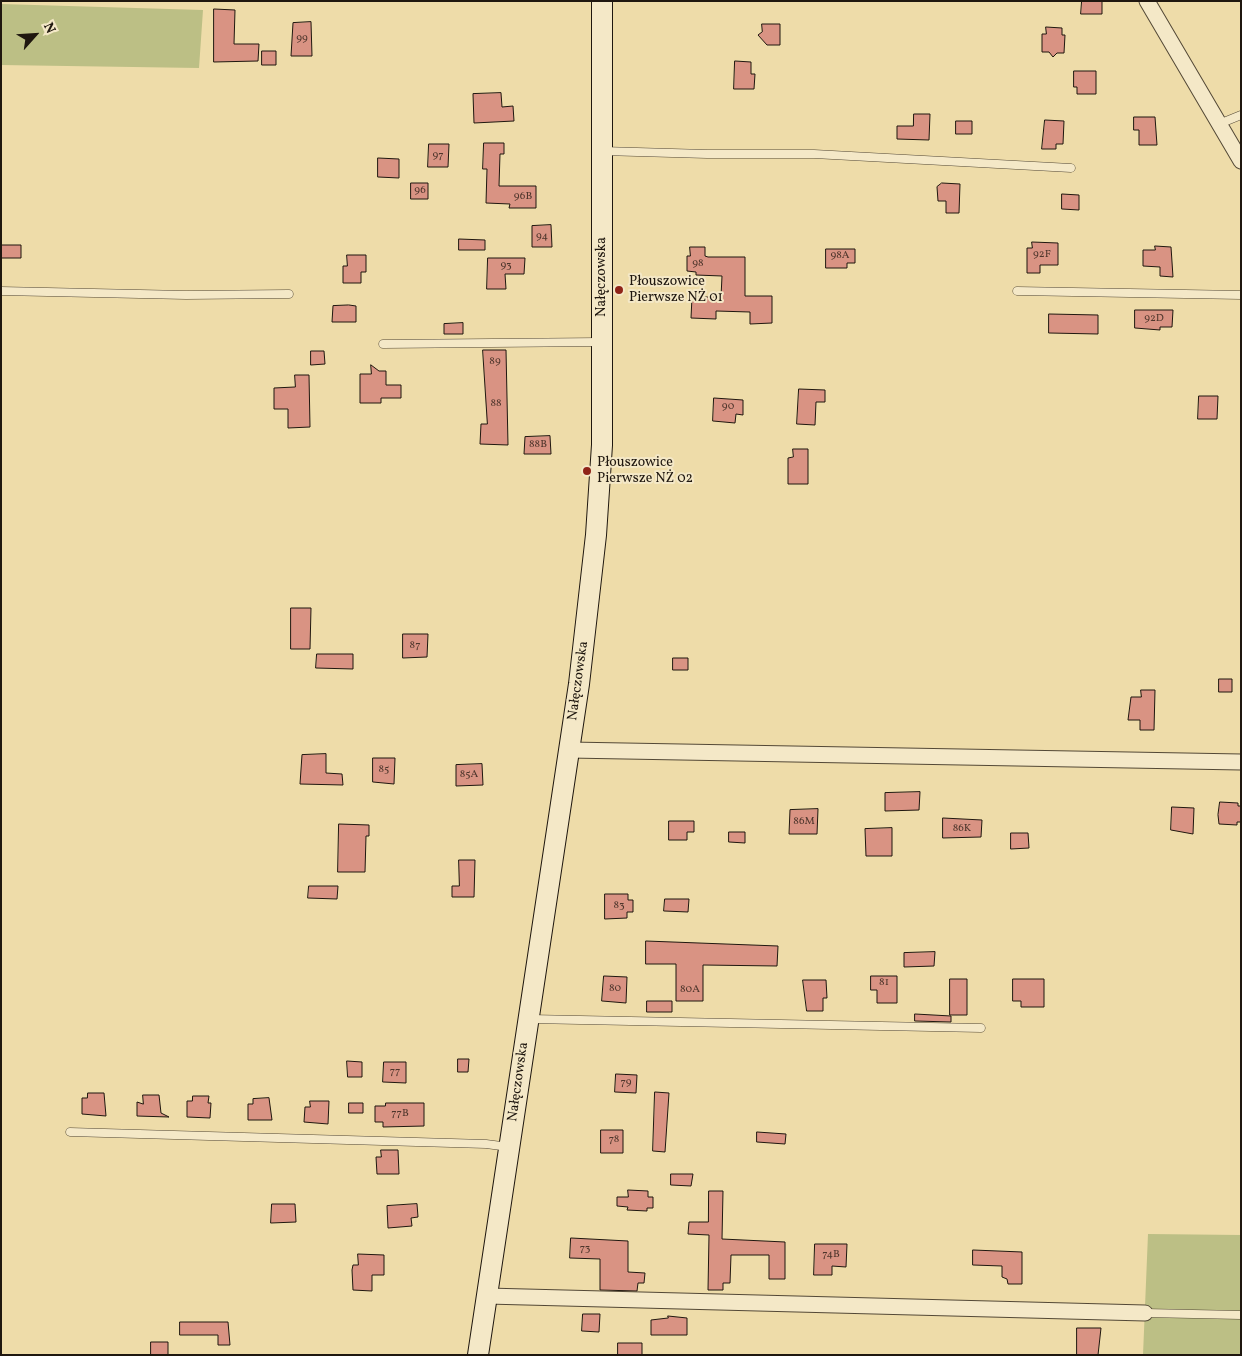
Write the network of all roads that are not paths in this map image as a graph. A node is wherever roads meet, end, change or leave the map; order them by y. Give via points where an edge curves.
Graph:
1 (602, 1) edge
2 (1147, 1) edge
3 (1241, 115) edge
4 (1219, 124) junction
5 (602, 151) junction
6 (1241, 161) edge
7 (1071, 168) dead end
8 (1, 291) edge
9 (1017, 291) dead end
10 (289, 294) dead end
11 (1241, 295) edge
12 (602, 342) junction
13 (383, 344) dead end
14 (569, 750) junction
15 (1241, 762) edge
16 (528, 1018) junction
17 (981, 1028) dead end
18 (70, 1132) dead end
19 (509, 1147) junction
20 (487, 1296) junction
21 (1145, 1313) joint
22 (1241, 1316) edge
23 (478, 1355) edge

1 - 5 main road, Nałęczowska
2 - 4 street
3 - 4 lane
4 - 6 street
5 - 7 lane via 814,154
5 - 12 main road, Nałęczowska
8 - 10 lane
9 - 11 lane
12 - 13 lane
12 - 14 main road, Nałęczowska via 602,444 596,535
14 - 15 street
14 - 16 main road, Nałęczowska
16 - 17 lane
16 - 19 main road, Nałęczowska
18 - 19 lane
19 - 20 main road, Nałęczowska
20 - 21 street
20 - 23 main road, Nałęczowska
21 - 22 lane

